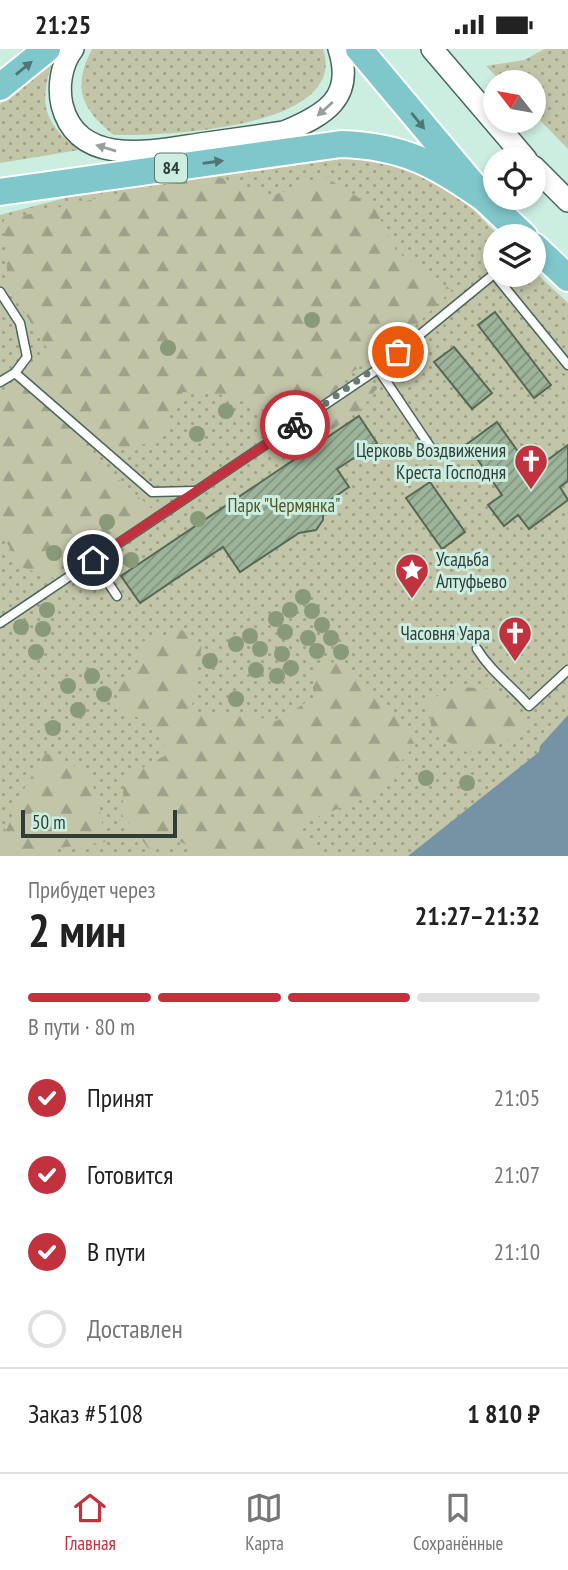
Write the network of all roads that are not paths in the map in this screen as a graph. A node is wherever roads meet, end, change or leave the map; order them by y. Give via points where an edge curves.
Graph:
1 (47, 49) edge
2 (73, 49) edge
3 (339, 49) edge
4 (359, 49) edge
5 (432, 49) edge
6 (0, 87) edge
7 (516, 147) edge
8 (546, 179) edge
9 (0, 192) edge
10 (483, 197) edge
11 (483, 198) edge
12 (568, 201) edge
13 (497, 210) edge
14 (511, 224) edge
15 (546, 257) edge
16 (568, 278) edge
17 (0, 292) edge
18 (568, 365) edge
19 (378, 369) junction
20 (15, 373) junction
21 (0, 382) edge
22 (433, 451) dead end
23 (197, 491) junction
24 (93, 560) junction
25 (117, 596) dead end
26 (0, 623) edge
27 (477, 649) dead end
28 (568, 670) edge

6 -> 1 main road
3 -> 2 street via 345,69 341,91 330,107 305,123 284,132 137,154 108,150 88,141 64,114 61,75
4 -> 10 main road
5 - 7 street
8 - 12 street
9 -> 11 main road, 84 via 341,144 408,153 442,169
13 - 14 main road
15 - 16 main road
17 - 20 lane via 20,323 27,357
18 - 19 lane via 494,274
19 - 22 lane
19 - 23 lane
20 - 21 lane
20 - 23 lane via 152,492
23 - 24 lane
24 - 25 lane
24 - 26 lane
27 - 28 lane via 492,673 513,687 529,706

